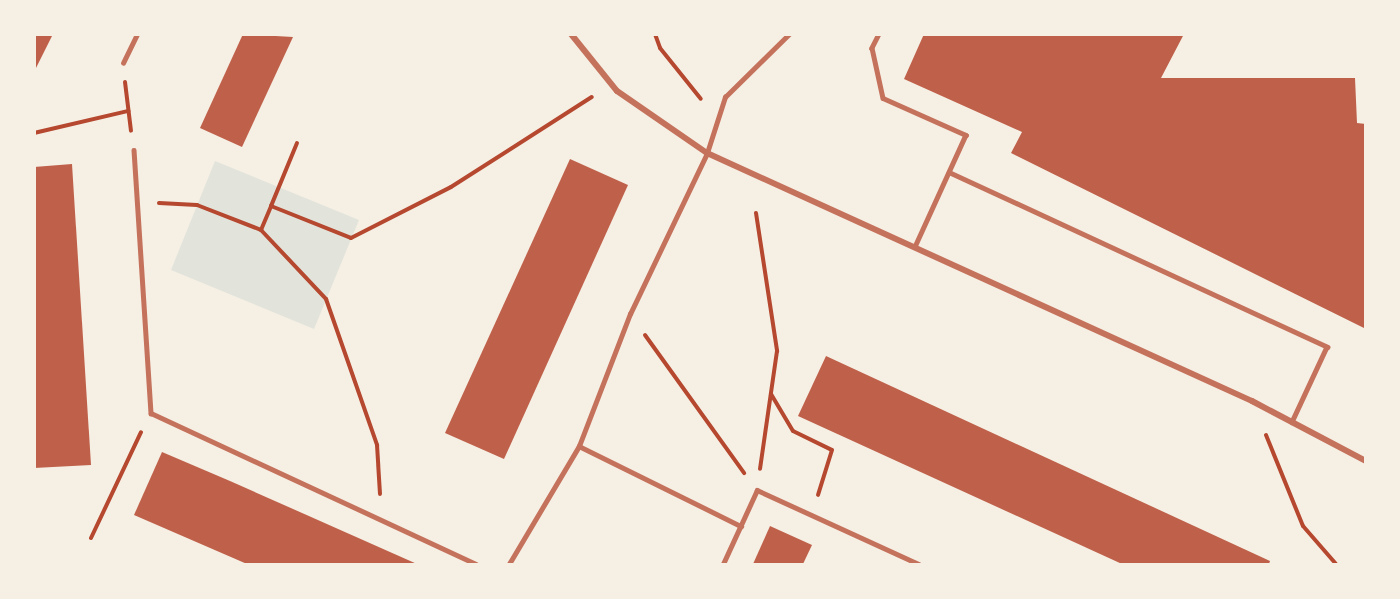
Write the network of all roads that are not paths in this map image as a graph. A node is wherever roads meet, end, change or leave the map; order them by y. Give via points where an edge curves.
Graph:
1 (137, 34) edge
2 (571, 34) edge
3 (789, 34) edge
4 (879, 34) edge
5 (123, 63) road end
6 (134, 150) road end
7 (707, 153) junction
8 (949, 172) junction
9 (915, 247) junction
10 (1292, 422) junction
11 (579, 446) junction
12 (1365, 461) edge
13 (741, 526) junction
14 (476, 564) edge
15 (509, 564) edge
16 (723, 564) edge
17 (919, 564) edge

1 - 5 lane
2 - 7 street via 617,91
3 - 7 lane via 725,97
4 - 8 lane via 873,48 883,98 966,135
6 - 14 lane via 151,413
7 - 9 street
7 - 11 lane via 630,314
8 - 9 lane
8 - 10 lane via 1327,347
9 - 10 street
10 - 12 street
11 - 13 lane
11 - 15 lane
13 - 16 lane
13 - 17 lane via 757,490

